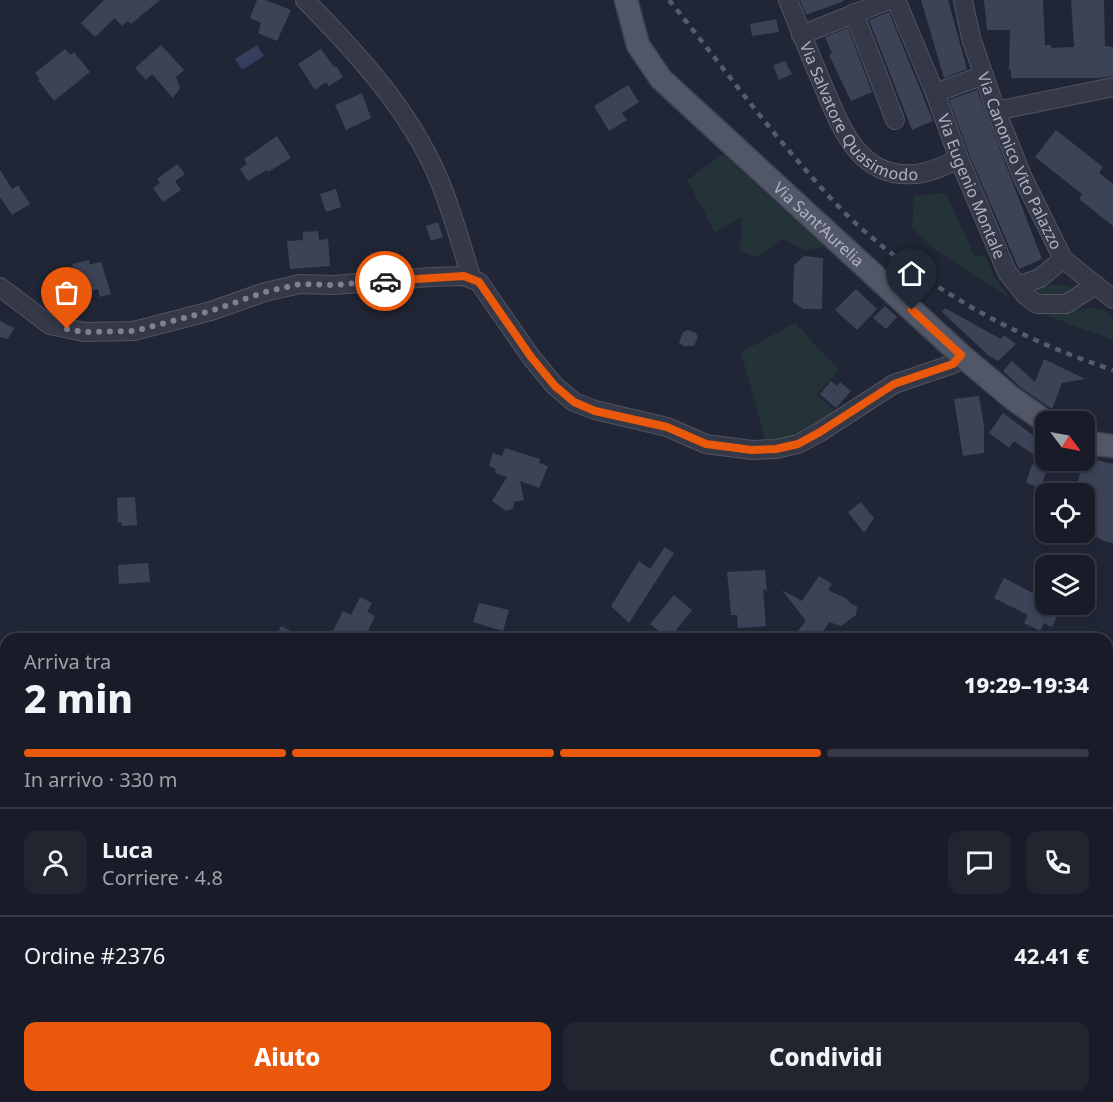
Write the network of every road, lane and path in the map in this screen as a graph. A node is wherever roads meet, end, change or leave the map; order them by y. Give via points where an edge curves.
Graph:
1 (305, 0) edge
2 (626, 0) edge
3 (788, 0) edge
4 (889, 0) edge
5 (896, 0) edge
6 (963, 0) edge
7 (854, 13) junction
8 (801, 35) junction
9 (984, 75) junction
10 (1113, 87) edge
11 (935, 93) junction
12 (996, 111) junction
13 (895, 120) dead end
14 (959, 159) junction
15 (1063, 259) junction
16 (472, 279) junction
17 (1096, 285) junction
18 (1018, 286) junction
19 (0, 287) edge
20 (1113, 299) edge
21 (961, 355) junction
22 (1035, 414) edge
23 (1095, 444) edge
24 (1113, 447) edge

1 - 16 street via 400,109 437,175
2 - 21 main road, Via Sant'Aurelia via 638,45 661,79
3 - 8 street, Via Salvatore Quasimodo
4 - 7 street
5 - 11 street, Via Eugenio Montale
6 - 9 street, Via Canonico Vito Palazzo
7 - 8 street
7 - 13 street
8 - 14 street, Via Salvatore Quasimodo via 837,120 858,154 901,174 934,170
9 - 11 street
9 - 12 street, Via Canonico Vito Palazzo
10 - 12 street
11 - 14 street, Via Eugenio Montale
12 - 15 street, Via Canonico Vito Palazzo via 1023,178
14 - 18 street, Via Eugenio Montale via 1007,272
15 - 17 street, Via Canonico Vito Palazzo
15 - 18 street via 1040,278
16 - 19 street via 464,276 300,284 134,331 84,332 51,325
16 - 21 street via 479,282 555,386 574,402 595,411 667,427 706,444 752,450 798,444 894,384 953,364
17 - 18 street, Via Eugenio Montale via 1066,304 1037,304
17 - 20 street, Via Canonico Vito Palazzo
21 - 22 main road, Via Sant'Aurelia
23 - 24 main road

